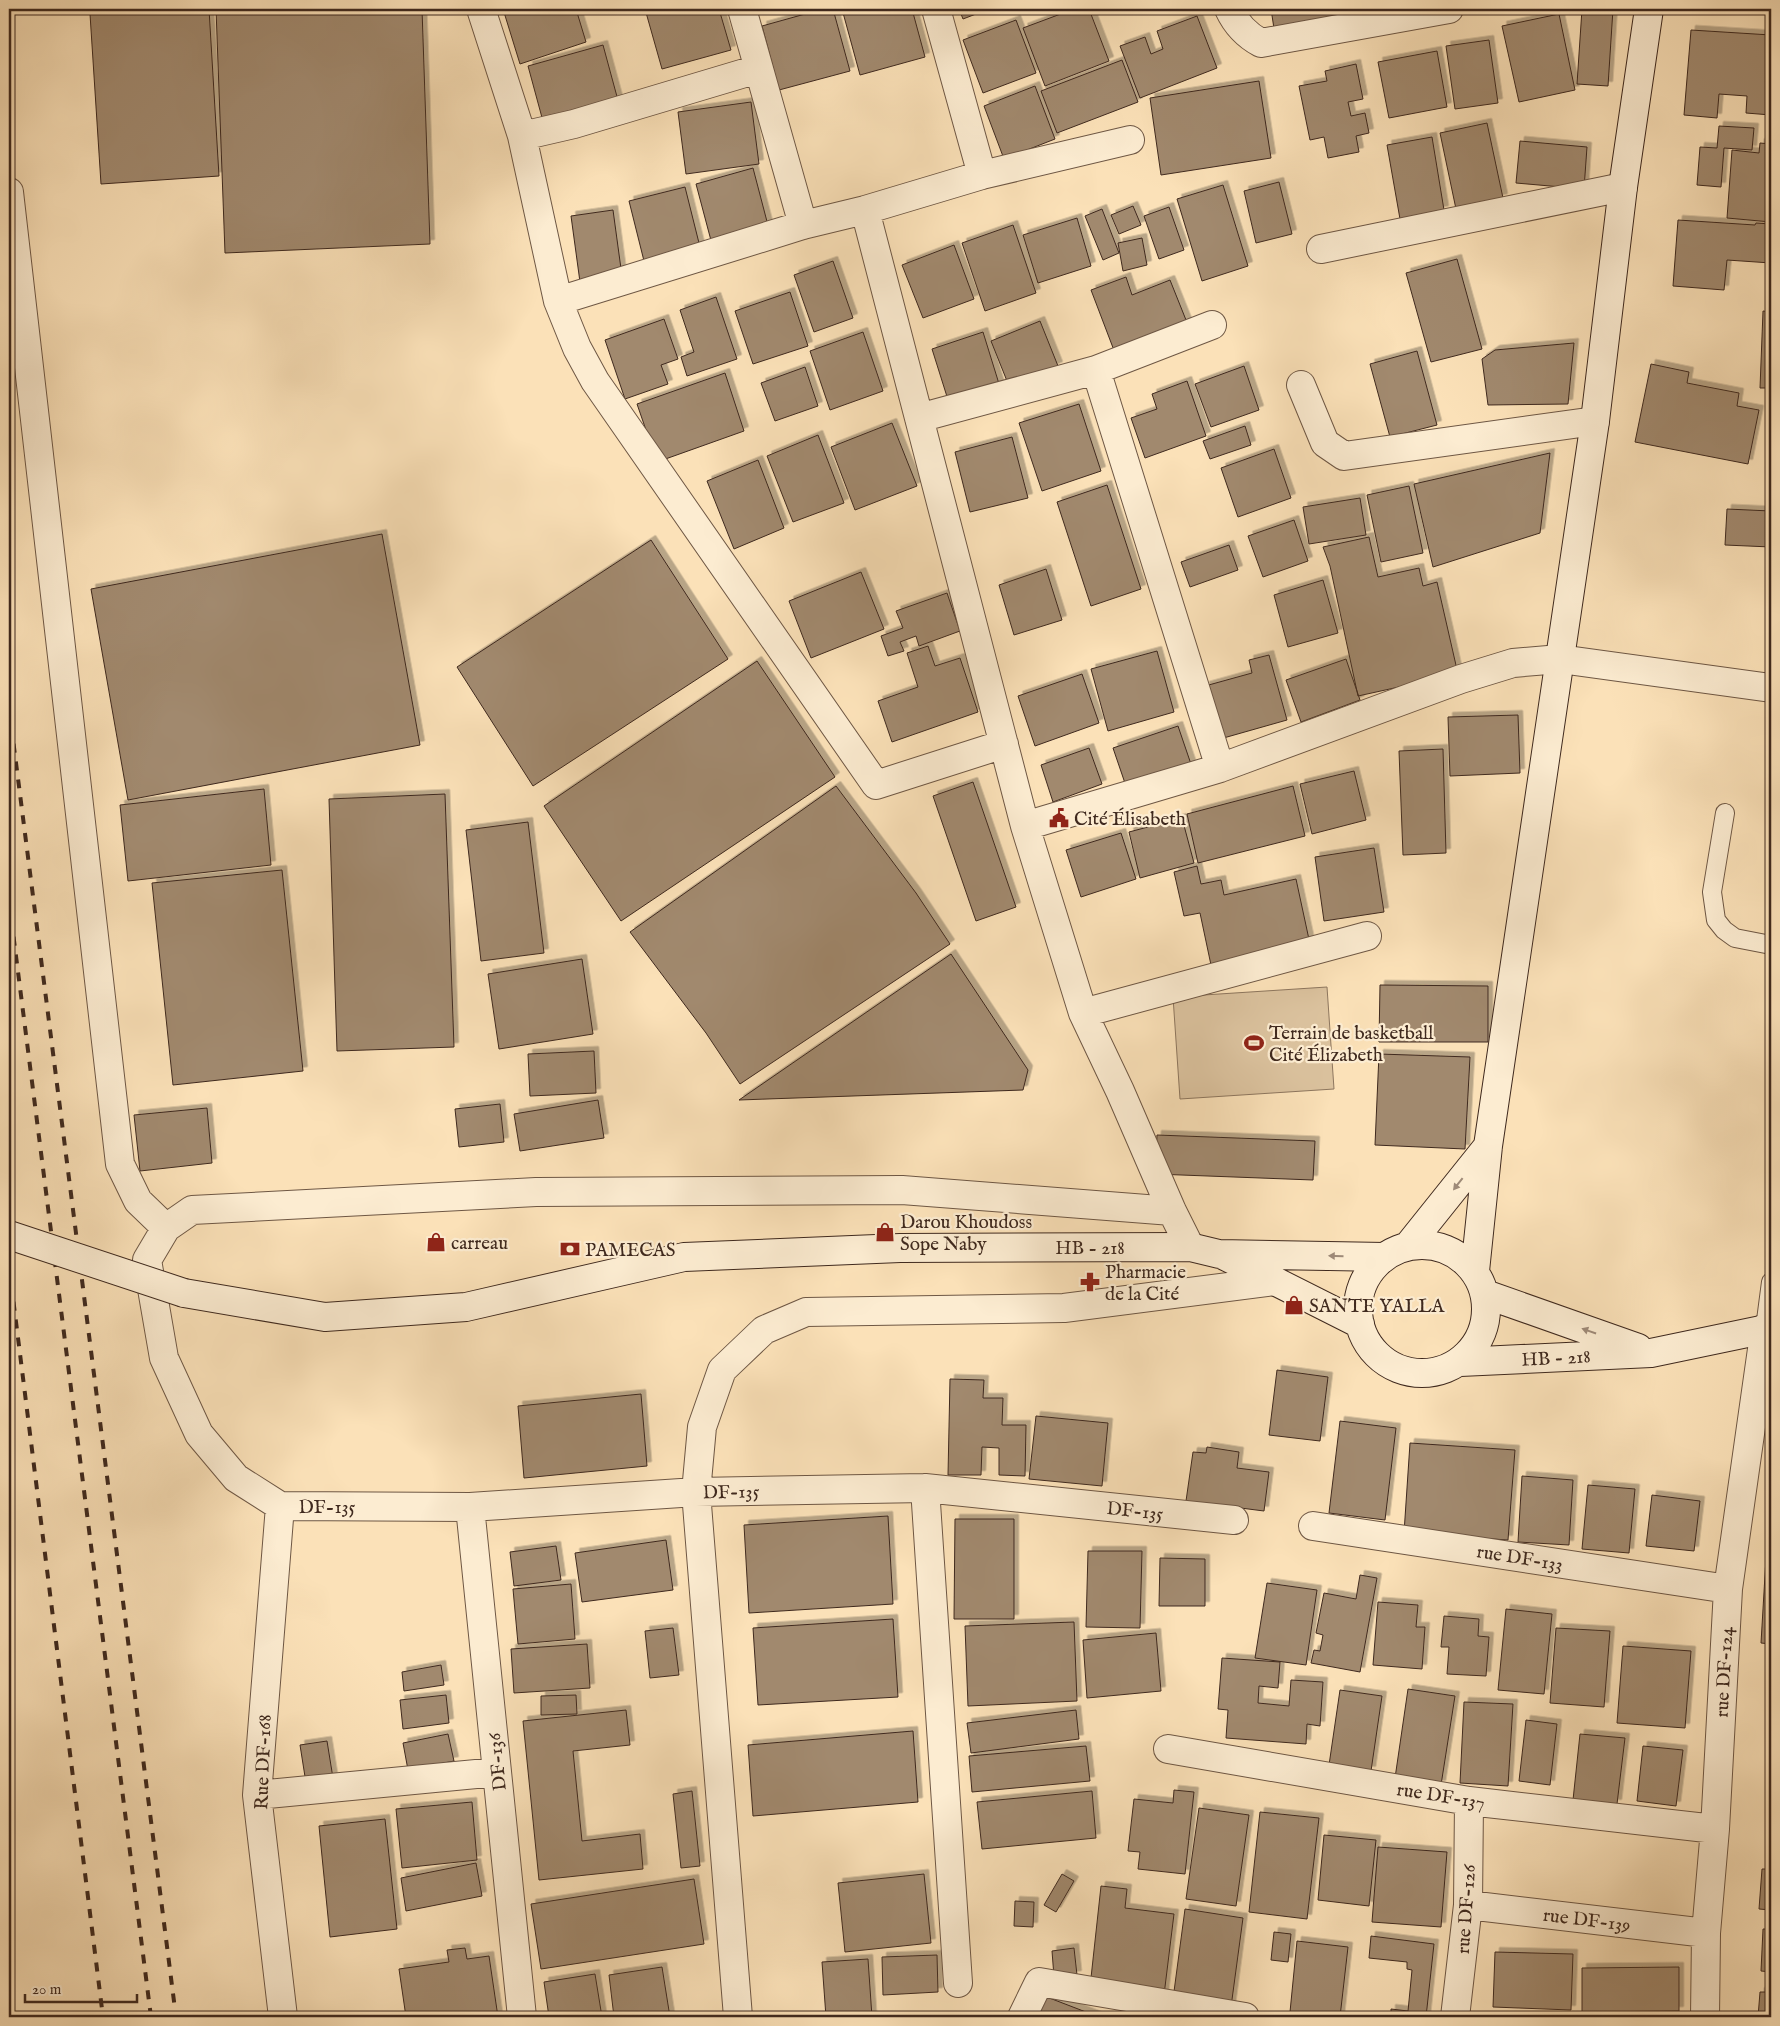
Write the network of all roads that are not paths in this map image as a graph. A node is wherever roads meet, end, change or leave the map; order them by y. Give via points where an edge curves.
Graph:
1 (481, 9) edge
2 (742, 9) edge
3 (936, 9) edge
4 (1229, 9) edge
5 (1449, 9) edge
6 (1649, 9) edge
7 (758, 69) junction
8 (522, 136) junction
9 (1130, 140) dead end
10 (982, 175) junction
11 (1623, 186) junction
12 (9, 192) edge
13 (865, 210) junction
14 (803, 225) junction
15 (1321, 249) dead end
16 (558, 302) junction
17 (1212, 324) dead end
18 (1096, 370) junction
19 (1301, 385) dead end
20 (919, 418) junction
21 (1595, 421) junction
22 (1560, 659) junction
23 (1771, 688) edge
24 (1004, 744) junction
25 (1220, 768) junction
26 (1725, 813) dead end
27 (1025, 826) junction
28 (1367, 936) dead end
29 (1771, 945) edge
30 (1084, 1013) junction
31 (1488, 1146) junction
32 (1172, 1211) junction
33 (166, 1228) junction
34 (9, 1235) edge
35 (1190, 1247) junction
36 (1396, 1252) junction
37 (1219, 1254) junction
38 (1275, 1281) junction
39 (1771, 1282) edge
40 (1480, 1283) junction
41 (1360, 1324) junction
42 (1768, 1328) edge
43 (1651, 1353) junction
44 (1460, 1362) junction
45 (925, 1488) junction
46 (696, 1492) junction
47 (280, 1506) junction
48 (470, 1507) junction
49 (1234, 1520) dead end
50 (1313, 1526) dead end
51 (1728, 1589) junction
52 (1168, 1749) dead end
53 (497, 1772) junction
54 (257, 1795) junction
55 (1469, 1801) junction
56 (1715, 1829) junction
57 (1468, 1904) junction
58 (1706, 1933) junction
59 (958, 1983) dead end
60 (283, 2017) edge
61 (522, 2017) edge
62 (738, 2017) edge
63 (1022, 2017) edge
64 (1245, 2017) edge
65 (1455, 2017) edge
66 (1705, 2017) edge

1 - 8 street
2 - 7 street
3 - 10 street
4 - 5 street via 1234,21 1261,42
6 - 11 street
7 - 8 street via 574,124
7 - 14 street
8 - 16 street
9 - 10 street
10 - 13 street
11 - 15 street
11 - 21 street
12 - 33 street via 120,1164 138,1201
13 - 14 street
13 - 20 street
14 - 16 street
16 - 24 street via 594,382 876,785
17 - 18 street
18 - 20 street
18 - 25 street
19 - 21 street via 1325,443 1344,456
20 - 24 street
21 - 22 street
22 - 23 street
22 - 25 street via 1512,663 1461,679
22 - 31 street
24 - 27 street
25 - 27 street
26 - 29 lane via 1712,892 1716,920 1735,938
27 - 30 street
28 - 30 street
30 - 32 street
31 -> 36 street
31 - 40 street
32 - 33 street via 902,1190 536,1192 192,1210
32 - 35 street
33 - 47 street, DF-135 / DF-135 via 147,1260 164,1358 199,1434 236,1478
34 - 35 street, HB - 218, bridge via 184,1293 325,1317 466,1307 684,1257 900,1248
35 - 37 street, HB - 218
36 -> 37 street, HB - 218
36 - 40 street via 1432,1246 1456,1254
36 - 41 street via 1368,1276 1359,1299
37 - 38 street, HB - 218
38 - 41 street, HB - 218
38 - 46 street via 1064,1308 806,1312 764,1330 722,1370 702,1427
39 - 42 lane
43 -> 40 street, HB - 218
40 - 44 street via 1486,1320 1477,1343
41 - 44 street via 1370,1347 1388,1364 1412,1374 1437,1372
42 - 43 street, HB - 218
42 - 51 street, rue DF-124
43 - 44 street, HB - 218
45 - 46 street, DF-135 / DF-135
45 - 49 street, DF-135 / DF-135
45 - 59 street
46 - 48 street, DF-135 / DF-135
46 - 62 street
47 - 48 street, DF-135 / DF-135
47 - 54 street, Rue DF-168
48 - 53 street, DF-136 / DF-136
50 - 51 street, rue DF-133
51 - 56 street, rue DF-124
52 - 55 street, rue DF-137
53 - 54 street
53 - 61 street, DF-136 / DF-136
54 - 60 street, Rue DF-168
55 - 56 street, rue DF-137
55 - 57 street, rue DF-126
56 - 58 street, rue DF-124
57 - 58 street, rue DF-139
57 - 65 street, rue DF-126
58 - 66 street, rue DF-124
63 - 64 street via 1039,1982

